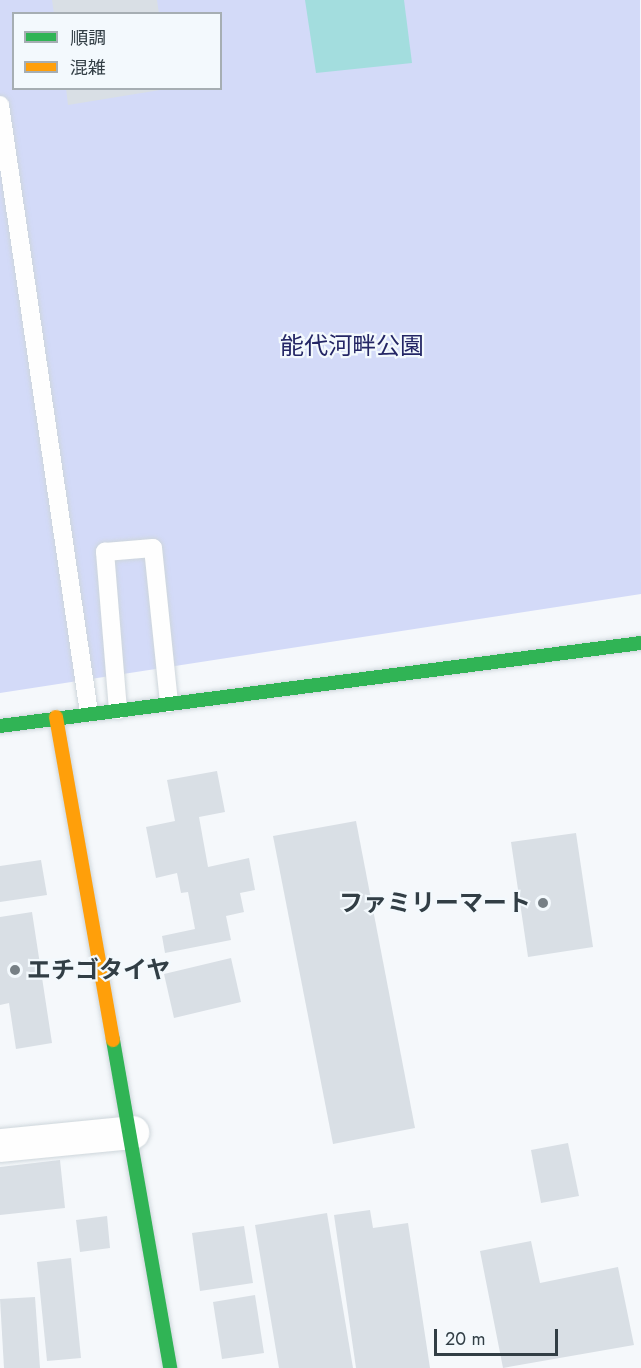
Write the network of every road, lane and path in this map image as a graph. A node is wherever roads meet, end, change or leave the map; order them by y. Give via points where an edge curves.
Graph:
1 (0, 105) edge
2 (7, 204) edge
3 (641, 643) edge
4 (169, 703) junction
5 (118, 710) junction
6 (89, 713) junction
7 (56, 717) junction
8 (1, 720) edge
9 (132, 1132) junction
10 (0, 1145) edge
11 (170, 1368) edge

1 - 2 lane
2 - 6 lane
3 - 4 street
4 - 5 street
4 - 5 lane via 153,548 105,552
5 - 6 street
6 - 7 street
7 - 8 street
7 - 9 street
9 - 10 street
9 - 11 street

